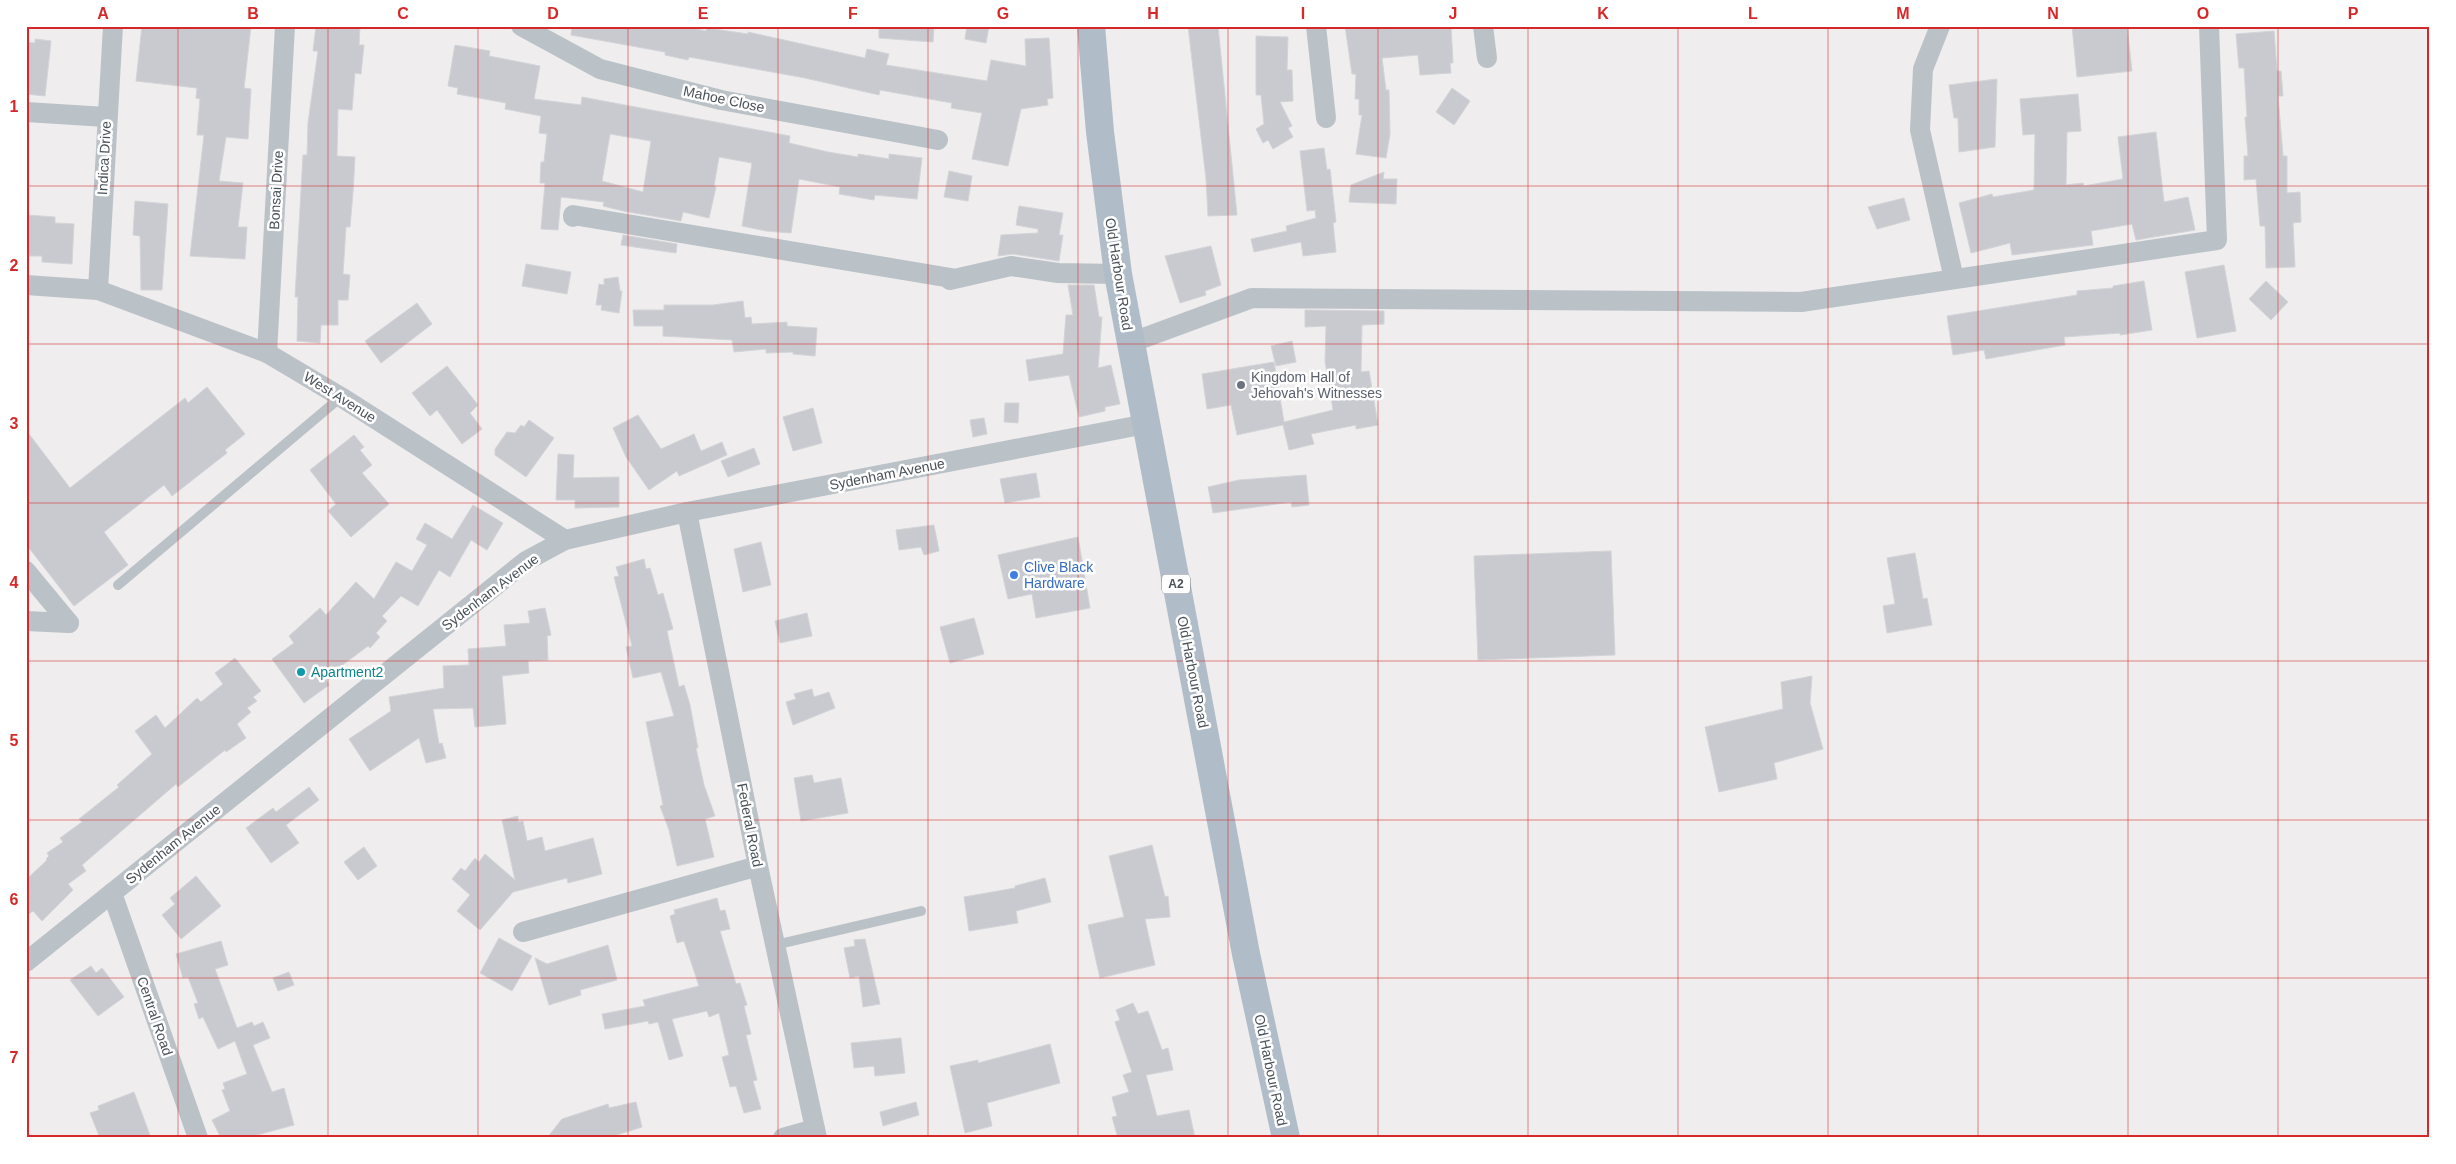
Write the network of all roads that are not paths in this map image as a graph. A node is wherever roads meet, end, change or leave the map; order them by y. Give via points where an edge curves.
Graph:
1 (112, 26) edge
2 (286, 26) edge
3 (521, 26) edge
4 (1091, 26) edge
5 (1316, 26) edge
6 (1483, 26) edge
7 (1940, 26) edge
8 (2209, 26) edge
9 (1487, 58) dead end
10 (26, 112) edge
11 (106, 117) junction
12 (1326, 118) dead end
13 (938, 140) dead end
14 (573, 217) dead end
15 (1118, 274) junction
16 (1954, 279) junction
17 (26, 285) edge
18 (98, 290) junction
19 (1130, 343) junction
20 (267, 353) junction
21 (341, 397) junction
22 (1146, 424) junction
23 (687, 512) junction
24 (565, 540) junction
25 (26, 571) edge
26 (118, 585) dead end
27 (26, 621) edge
28 (758, 866) junction
29 (112, 893) junction
30 (921, 911) dead end
31 (523, 932) dead end
32 (775, 944) junction
33 (26, 962) edge
34 (816, 1134) edge
35 (198, 1138) edge
36 (783, 1138) edge
37 (1286, 1138) edge

1 - 11 street, Indica Drive
2 - 20 street, Bonsai Drive
3 - 13 street, Mahoe Close via 600,69 721,100
4 - 15 main road, Old Harbour Road / A2 via 1100,132
5 - 12 street
6 - 9 street
7 - 16 street via 1922,69 1920,130
8 - 16 street via 2217,240
10 - 11 street
11 - 18 street, Indica Drive
14 - 15 street via 950,280 1011,266 1058,274
15 - 19 main road, Old Harbour Road / A2
16 - 19 street via 1801,302 1252,298
17 - 18 street, West Avenue
18 - 20 street, West Avenue
19 - 22 main road, Old Harbour Road / A2
20 - 21 street, West Avenue
21 - 24 street, West Avenue
21 - 26 lane
22 - 23 street, Sydenham Avenue
22 - 37 main road, Old Harbour Road / A2 via 1246,954
23 - 24 street, Sydenham Avenue
23 - 28 street, Federal Road
24 - 29 street, Sydenham Avenue via 526,561
25 - 27 street via 69,623
28 - 31 street
28 - 32 street, Federal Road
29 - 33 street, Sydenham Avenue
29 - 35 street, Central Road
30 - 32 lane
32 - 34 street, Federal Road
34 - 36 street

